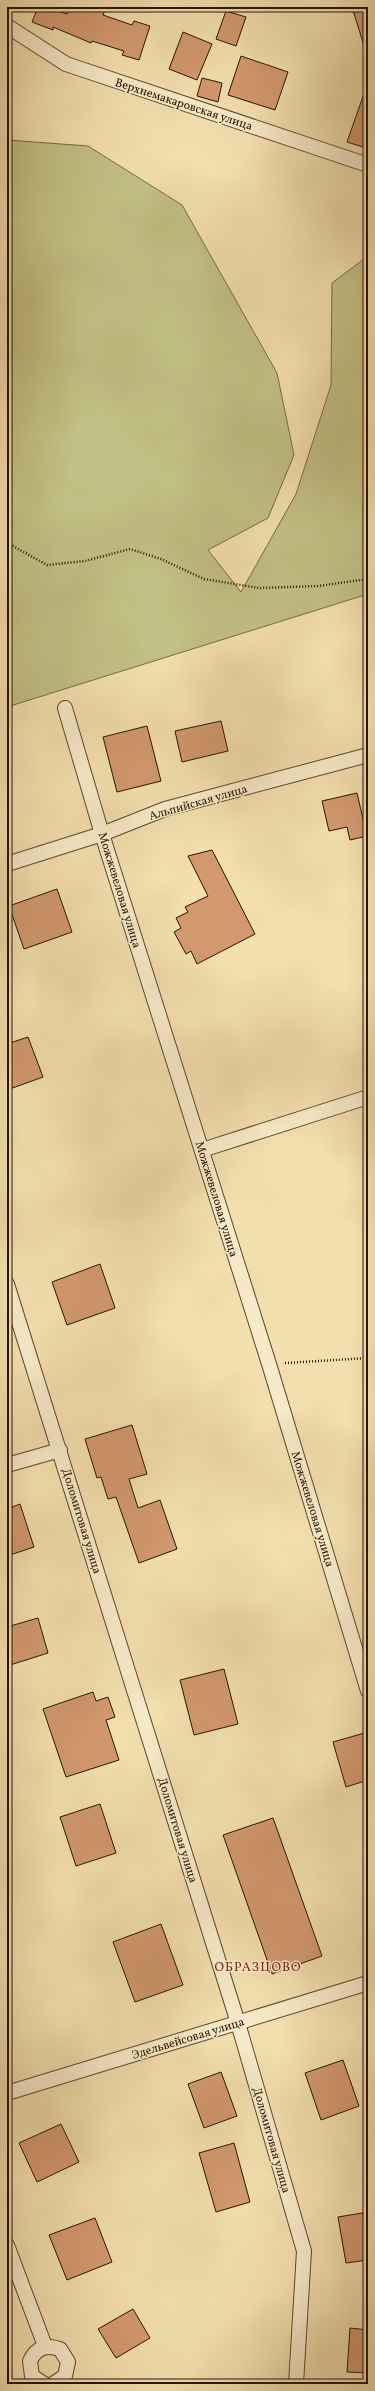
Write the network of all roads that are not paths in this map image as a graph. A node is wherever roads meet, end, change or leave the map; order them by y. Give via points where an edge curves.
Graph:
1 (7, 26) edge
2 (368, 165) edge
3 (65, 708) dead end
4 (368, 755) edge
5 (102, 834) junction
6 (7, 864) edge
7 (368, 1097) edge
8 (202, 1150) junction
9 (7, 1284) edge
10 (60, 1450) junction
11 (7, 1464) edge
12 (368, 1691) edge
13 (368, 1982) edge
14 (238, 2023) junction
15 (7, 2093) edge
16 (7, 2245) edge
17 (45, 2346) junction
18 (44, 2384) edge
19 (53, 2384) edge
20 (296, 2384) edge

1 - 2 street, Верхнемакаровская улица via 66,64
3 - 5 street, Можжевеловая улица
4 - 5 street, Альпийская улица via 165,809
5 - 6 street, Альпийская улица
5 - 8 street, Можжевеловая улица
7 - 8 street
8 - 12 street, Можжевеловая улица
9 - 10 street, Доломитовая улица
10 - 11 street
10 - 14 street, Доломитовая улица
13 - 14 street, Эдельвейсовая улица
14 - 15 street, Эдельвейсовая улица
14 - 20 street, Доломитовая улица via 304,2251
16 - 17 street
17 - 18 street via 38,2349 30,2361 32,2376
17 - 19 street via 60,2349 68,2362 65,2376

